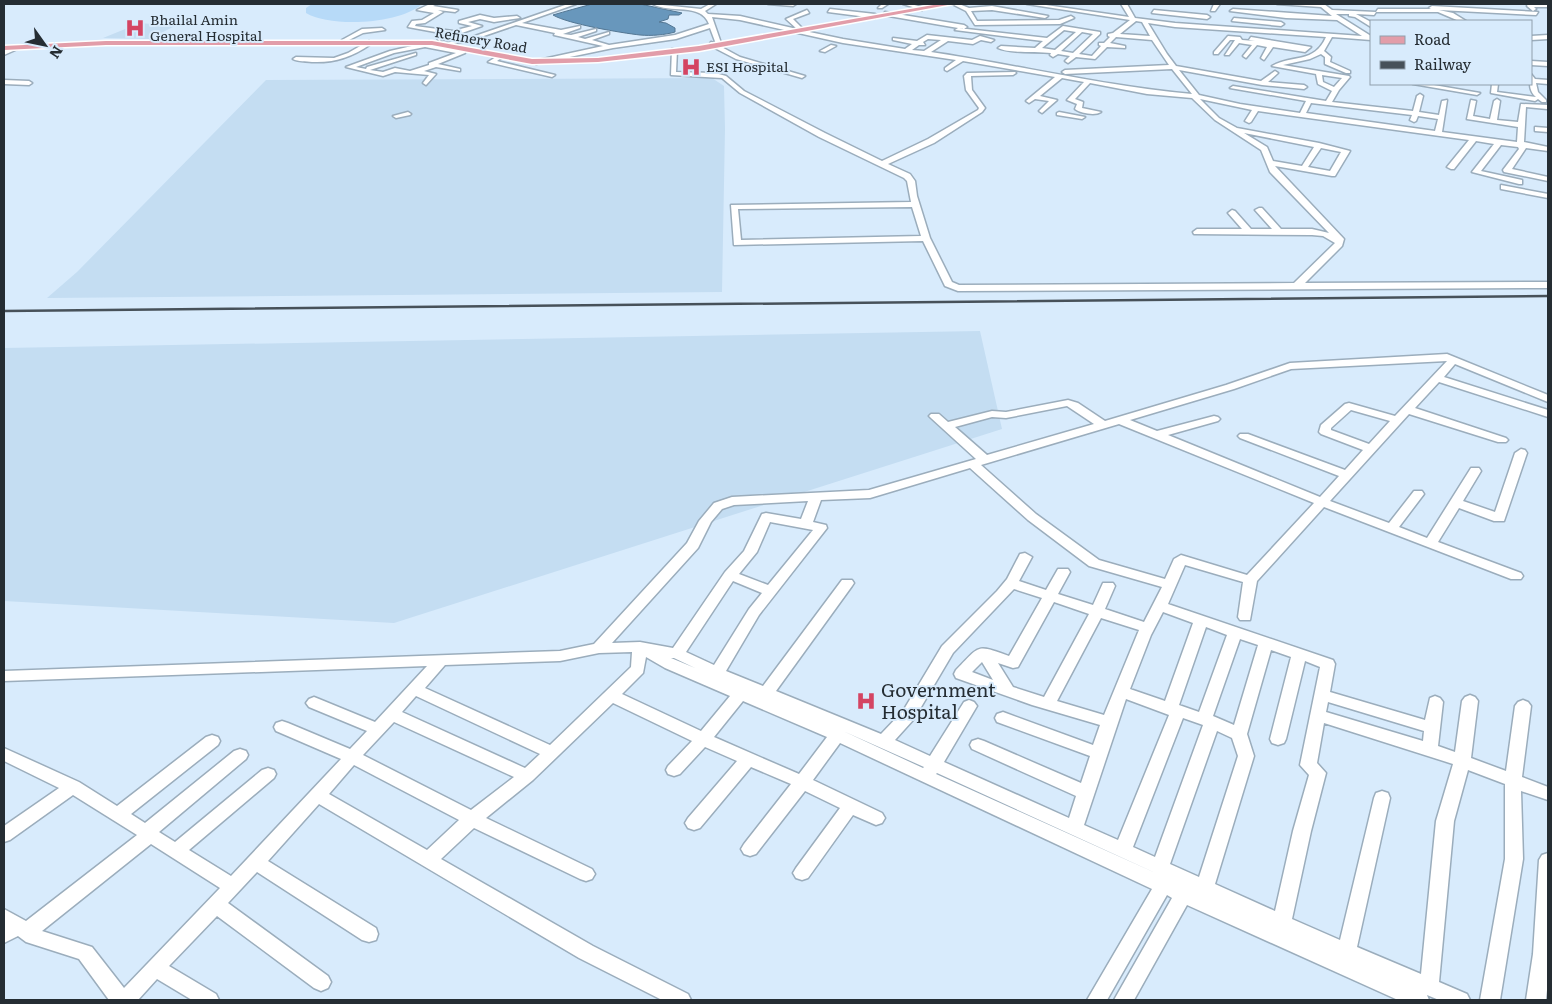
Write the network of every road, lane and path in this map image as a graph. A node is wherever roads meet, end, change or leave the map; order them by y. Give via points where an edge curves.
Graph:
1 (434, 4) edge
2 (449, 4) edge
3 (562, 4) edge
4 (573, 4) edge
5 (656, 4) edge
6 (713, 4) edge
7 (771, 4) edge
8 (793, 4) edge
9 (906, 4) edge
10 (938, 4) edge
11 (954, 4) edge
12 (1000, 4) edge
13 (1030, 4) edge
14 (1044, 4) edge
15 (1119, 4) edge
16 (1124, 4) edge
17 (1218, 4) edge
18 (1280, 4) edge
19 (1297, 4) edge
20 (1302, 4) edge
21 (1312, 4) edge
22 (1423, 4) edge
23 (1470, 4) edge
24 (1237, 5) edge
25 (1324, 5) edge
26 (1548, 5) edge
27 (1510, 6) dead end
28 (426, 7) junction
29 (921, 7) junction
30 (969, 7) edge
31 (1359, 7) dead end
32 (456, 8) edge
33 (1438, 8) edge
34 (1458, 9) edge
35 (1476, 9) junction
36 (1495, 10) edge
37 (704, 11) junction
38 (830, 11) dead end
39 (1233, 11) junction
40 (1256, 11) edge
41 (1420, 11) junction
42 (503, 12) dead end
43 (740, 12) dead end
44 (807, 12) dead end
45 (1517, 12) junction
46 (1276, 13) junction
47 (1536, 13) junction
48 (885, 14) junction
49 (1092, 14) junction
50 (1335, 15) junction
51 (756, 16) dead end
52 (872, 16) junction
53 (994, 16) dead end
54 (1043, 16) junction
55 (1079, 16) junction
56 (1386, 16) dead end
57 (526, 17) junction
58 (1308, 17) junction
59 (1326, 17) junction
60 (482, 18) junction
61 (769, 18) dead end
62 (1179, 18) junction
63 (1523, 18) dead end
64 (1542, 18) dead end
65 (1129, 19) junction
66 (1206, 19) dead end
67 (748, 20) junction
68 (1067, 20) junction
69 (1461, 20) edge
70 (1105, 21) dead end
71 (1144, 21) junction
72 (761, 22) junction
73 (1294, 22) junction
74 (512, 23) junction
75 (1230, 24) junction
76 (1281, 24) dead end
77 (1348, 24) junction
78 (1370, 24) edge
79 (1073, 25) dead end
80 (712, 26) junction
81 (1050, 26) junction
82 (1271, 26) junction
83 (578, 27) dead end
84 (964, 27) dead end
85 (1011, 27) dead end
86 (1063, 28) junction
87 (382, 30) dead end
88 (594, 30) dead end
89 (795, 30) junction
90 (958, 30) dead end
91 (1080, 30) junction
92 (1357, 30) junction
93 (561, 32) junction
94 (607, 32) dead end
95 (453, 33) junction
96 (1056, 33) junction
97 (1137, 34) dead end
98 (1304, 34) junction
99 (1038, 35) dead end
100 (1242, 35) junction
101 (812, 36) junction
102 (1074, 36) junction
103 (1318, 36) junction
104 (1329, 37) junction
105 (1370, 37) edge
106 (1532, 37) edge
107 (1546, 37) edge
108 (570, 38) junction
109 (1153, 38) junction
110 (894, 39) dead end
111 (947, 39) junction
112 (1009, 39) junction
113 (1111, 39) junction
114 (1296, 39) dead end
115 (345, 40) junction
116 (873, 40) dead end
117 (996, 40) dead end
118 (586, 41) junction
119 (1047, 41) junction
120 (1068, 41) junction
121 (445, 42) junction
122 (1089, 42) junction
123 (369, 43) junction
124 (919, 43) junction
125 (973, 43) junction
126 (1130, 43) dead end
127 (1256, 43) junction
128 (714, 44) junction
129 (817, 44) dead end
130 (859, 44) junction
131 (988, 45) dead end
132 (1271, 45) junction
133 (613, 46) junction
134 (833, 46) junction
135 (951, 46) dead end
136 (1548, 46) edge
137 (10, 47) edge
138 (409, 47) junction
139 (1062, 47) junction
140 (1124, 47) dead end
141 (1288, 47) junction
142 (1036, 49) junction
143 (472, 50) junction
144 (907, 50) junction
145 (1305, 50) junction
146 (675, 51) junction
147 (823, 51) dead end
148 (941, 51) junction
149 (463, 52) junction
150 (1056, 52) junction
151 (1117, 52) dead end
152 (1322, 52) junction
153 (4, 53) edge
154 (1216, 53) dead end
155 (1227, 54) dead end
156 (926, 55) junction
157 (501, 56) junction
158 (1028, 56) dead end
159 (1246, 56) dead end
160 (1284, 56) dead end
161 (403, 57) junction
162 (1050, 57) dead end
163 (1264, 58) dead end
164 (296, 59) dead end
165 (962, 59) junction
166 (936, 60) dead end
167 (335, 61) junction
168 (538, 61) junction
169 (978, 61) junction
170 (1068, 61) dead end
171 (1532, 62) edge
172 (360, 63) junction
173 (1035, 63) dead end
174 (433, 64) junction
175 (1548, 64) edge
176 (1009, 66) junction
177 (1173, 67) junction
178 (1532, 68) edge
179 (946, 69) dead end
180 (1275, 69) junction
181 (458, 70) dead end
182 (966, 70) dead end
183 (1548, 70) edge
184 (362, 71) junction
185 (413, 72) junction
186 (1039, 72) junction
187 (1265, 72) dead end
188 (1348, 72) dead end
189 (552, 75) dead end
190 (1290, 75) junction
191 (802, 76) dead end
192 (1060, 76) junction
193 (1319, 76) junction
194 (1305, 78) junction
195 (1532, 78) edge
196 (4, 82) edge
197 (1088, 82) junction
198 (1262, 82) junction
199 (1532, 82) edge
200 (1548, 82) edge
201 (29, 83) dead end
202 (426, 83) dead end
203 (1413, 85) edge
204 (1464, 85) edge
205 (1495, 85) edge
206 (1525, 85) edge
207 (1283, 86) junction
208 (1233, 88) dead end
209 (1335, 90) junction
210 (1272, 94) junction
211 (1229, 95) dead end
212 (1196, 96) junction
213 (1420, 96) dead end
214 (1329, 100) junction
215 (1538, 100) junction
216 (1266, 101) junction
217 (1445, 101) dead end
218 (1473, 101) dead end
219 (1497, 101) dead end
220 (1307, 102) junction
221 (1294, 105) dead end
222 (1548, 107) edge
223 (1257, 109) junction
224 (1042, 111) dead end
225 (1098, 112) dead end
226 (1389, 113) junction
227 (1416, 113) junction
228 (408, 114) dead end
229 (1059, 114) dead end
230 (1079, 114) junction
231 (1302, 115) junction
232 (396, 116) dead end
233 (1441, 117) junction
234 (1249, 121) dead end
235 (1493, 122) junction
236 (1521, 125) junction
237 (1384, 127) junction
238 (1232, 129) junction
239 (1538, 129) dead end
240 (1412, 130) junction
241 (1548, 130) edge
242 (1438, 133) junction
243 (1475, 138) junction
244 (1499, 142) junction
245 (1319, 145) junction
246 (1521, 145) junction
247 (1548, 149) edge
248 (882, 164) junction
249 (1270, 164) junction
250 (1451, 167) dead end
251 (1303, 170) junction
252 (1508, 171) junction
253 (1502, 178) junction
254 (1548, 179) edge
255 (1482, 182) dead end
256 (1548, 188) edge
257 (1548, 196) edge
258 (916, 204) junction
259 (1259, 210) dead end
260 (1232, 213) dead end
261 (1197, 232) dead end
262 (1249, 232) junction
263 (1280, 232) junction
264 (926, 238) junction
265 (1340, 243) junction
266 (1548, 284) edge
267 (1297, 286) junction
268 (1454, 359) junction
269 (1437, 378) junction
270 (1548, 399) edge
271 (1408, 410) junction
272 (1548, 414) edge
273 (935, 416) dead end
274 (1214, 419) dead end
275 (1120, 420) junction
276 (1398, 420) junction
277 (1104, 425) junction
278 (946, 426) junction
279 (1156, 435) junction
280 (1244, 436) dead end
281 (1502, 440) dead end
282 (1372, 449) junction
283 (1521, 453) dead end
284 (979, 462) junction
285 (1474, 471) dead end
286 (1348, 475) junction
287 (1418, 494) dead end
288 (816, 497) junction
289 (1322, 502) junction
290 (1456, 503) junction
291 (806, 524) junction
292 (1392, 528) junction
293 (1430, 544) junction
294 (1024, 557) dead end
295 (1063, 572) dead end
296 (730, 575) junction
297 (1516, 576) dead end
298 (1250, 580) junction
299 (847, 584) dead end
300 (1011, 584) junction
301 (1170, 585) junction
302 (1108, 586) dead end
303 (770, 591) junction
304 (1051, 596) junction
305 (1160, 606) junction
306 (1097, 612) junction
307 (1245, 617) dead end
308 (1201, 621) junction
309 (1148, 628) junction
310 (1235, 632) junction
311 (1266, 643) junction
312 (640, 646) junction
313 (599, 648) junction
314 (984, 652) junction
315 (677, 654) junction
316 (1299, 654) junction
317 (440, 661) junction
318 (717, 673) junction
319 (4, 676) edge
320 (414, 689) junction
321 (1008, 691) junction
322 (1121, 692) junction
323 (766, 693) junction
324 (740, 694) junction
325 (612, 696) junction
326 (1322, 696) junction
327 (1435, 702) dead end
328 (1470, 702) dead end
329 (314, 703) dead end
330 (1048, 704) junction
331 (969, 706) dead end
332 (1522, 706) dead end
333 (1174, 711) junction
334 (391, 714) junction
335 (1318, 715) junction
336 (1003, 718) dead end
337 (1208, 721) junction
338 (1109, 722) junction
339 (282, 727) dead end
340 (1432, 728) junction
341 (378, 729) junction
342 (1239, 734) junction
343 (837, 735) junction
344 (1278, 738) dead end
345 (703, 739) junction
346 (212, 741) dead end
347 (883, 741) junction
348 (978, 745) dead end
349 (1430, 750) junction
350 (552, 753) junction
351 (1098, 753) junction
352 (4, 754) edge
353 (240, 755) dead end
354 (352, 757) junction
355 (748, 759) junction
356 (1462, 762) junction
357 (674, 770) dead end
358 (930, 770) junction
359 (268, 774) dead end
360 (527, 776) junction
361 (1513, 781) junction
362 (802, 782) junction
363 (73, 787) junction
364 (1086, 793) junction
365 (1548, 794) edge
366 (317, 795) junction
367 (1382, 798) dead end
368 (851, 805) junction
369 (118, 815) junction
370 (876, 818) dead end
371 (472, 820) junction
372 (694, 823) dead end
373 (1074, 828) junction
374 (148, 834) junction
375 (4, 835) edge
376 (750, 850) dead end
377 (1123, 850) junction
378 (176, 851) junction
379 (428, 860) junction
380 (1548, 860) edge
381 (256, 862) junction
382 (802, 872) dead end
383 (586, 874) dead end
384 (1165, 875) junction
385 (232, 886) junction
386 (1193, 887) junction
387 (215, 904) junction
388 (1282, 922) junction
389 (13, 928) edge
390 (369, 934) dead end
391 (1347, 951) junction
392 (155, 968) junction
393 (321, 982) dead end
394 (1424, 994) edge
395 (121, 1000) edge
396 (125, 1000) edge
397 (209, 1000) edge
398 (681, 1000) edge
399 (1097, 1000) edge
400 (1124, 1000) edge
401 (1460, 1000) edge
402 (1490, 1000) edge
403 (1536, 1000) edge

1 - 28 street
2 - 32 street
3 - 57 street
4 - 74 street
5 - 37 street
6 - 37 street
7 - 8 street
9 - 29 street
10 - 29 main road, Refinery Road
11 - 29 main road, Refinery Road
11 - 30 street
12 - 55 street
13 - 55 street
14 - 65 street
15 - 65 street
16 - 65 street
17 - 62 street via 1214,12
18 - 19 street
18 - 73 street
19 - 20 street
19 - 58 street
20 - 21 street
21 - 25 street
21 - 59 street
22 - 33 street
23 - 35 street
24 - 39 street
25 - 31 street
25 - 50 street
26 - 47 street via 1529,5
27 - 45 street
28 - 32 street
28 - 95 street via 420,10 440,12 423,22 414,22 411,27
29 - 48 main road, Refinery Road
29 - 52 main road, Refinery Road
30 - 54 street
30 - 68 street via 975,23
33 - 34 street
33 - 41 street
33 - 69 street
34 - 35 street
35 - 36 street
36 - 45 street
37 - 43 street
37 - 67 street
37 - 80 street
38 - 52 street
39 - 40 street
39 - 75 street
40 - 46 street
41 - 50 street
41 - 56 street via 1426,16
42 - 60 street
44 - 89 street via 790,20
45 - 47 street
45 - 63 street
46 - 73 street
46 - 82 street
47 - 64 street
48 - 52 main road, Refinery Road
48 - 84 street
49 - 55 street
49 - 65 street
49 - 70 street via 1086,18
50 - 59 street
50 - 77 street
50 - 78 street via 1356,16
51 - 67 street
52 - 89 main road, Refinery Road
53 - 54 street
54 - 68 street
55 - 68 street
55 - 79 street
57 - 60 street
57 - 74 street
58 - 59 street
58 - 73 street
60 - 95 street via 461,22 479,26
61 - 72 street
62 - 62 street via 1154,12
62 - 65 street
62 - 66 street
62 - 71 street
62 - 75 street
62 - 100 street
65 - 71 street
65 - 113 street
67 - 72 street
71 - 109 street
72 - 89 street
73 - 77 street
73 - 92 street
74 - 93 street
74 - 121 street via 473,38
75 - 82 street
75 - 100 street
76 - 82 street
77 - 92 street
80 - 128 street
80 - 133 street via 667,38
81 - 85 street
81 - 86 street
81 - 99 street
83 - 93 street
86 - 91 street
86 - 96 street
87 - 115 street via 362,31
88 - 108 street
89 - 101 street
89 - 128 main road, Refinery Road
90 - 112 street
91 - 102 street
91 - 122 street
92 - 105 street
93 - 108 street via 556,34
94 - 118 street
95 - 121 street
96 - 102 street
96 - 119 street
97 - 113 street
98 - 100 street
98 - 103 street
98 - 105 street
100 - 114 street
100 - 127 street
100 - 145 street
100 - 154 street via 1228,38
100 - 155 street
101 - 116 street via 830,34
101 - 130 street
102 - 120 street
102 - 122 street
103 - 104 street
103 - 145 street
104 - 105 street
104 - 152 street
106 - 107 street
106 - 136 street
108 - 118 street
109 - 113 street
109 - 177 street
110 - 124 street
111 - 124 street via 927,37
111 - 125 street
111 - 148 street
112 - 119 street
112 - 142 street via 999,50
113 - 122 street
113 - 122 street
113 - 122 street
113 - 126 street
113 - 140 street
113 - 151 street
115 - 121 main road, Refinery Road
115 - 137 main road, Refinery Road via 89,41
117 - 125 street via 980,38
118 - 133 street
119 - 120 street
119 - 139 street
119 - 142 street
120 - 122 street
120 - 139 street
121 - 123 main road, Refinery Road
121 - 143 main road, Refinery Road
121 - 168 main road, Refinery Road
122 - 139 street
122 - 150 street
122 - 170 street
123 - 137 main road, Refinery Road via 106,43
123 - 167 street
124 - 144 street
124 - 148 street
125 - 131 street
125 - 135 street via 966,48
127 - 132 street
127 - 159 street
128 - 146 main road, Refinery Road
128 - 191 street via 738,58
129 - 134 street
130 - 134 street via 849,48
130 - 144 street
132 - 141 street
132 - 163 street
133 - 168 street
134 - 147 street
137 - 153 street
138 - 149 street via 425,45
138 - 161 street via 424,51
138 - 172 street
139 - 150 street
141 - 145 street
141 - 160 street
142 - 150 street
142 - 158 street
143 - 149 street
143 - 157 main road, Refinery Road
144 - 156 street
146 - 168 main road, Refinery Road
146 - 248 street via 673,74 724,77 742,92
148 - 156 street
148 - 156 street
148 - 165 street
148 - 166 street
149 - 174 street
150 - 162 street
152 - 180 street via 1286,61
152 - 188 street via 1328,57 1327,63
157 - 168 main road, Refinery Road
157 - 189 street via 491,62
161 - 174 street
161 - 184 street
164 - 167 street
165 - 169 street
165 - 179 street
167 - 172 street
169 - 176 street
169 - 182 street
171 - 175 street
172 - 184 street via 349,67
173 - 176 street via 1016,60
174 - 181 street
174 - 185 street
176 - 186 street
177 - 186 street
177 - 198 street
177 - 212 street
178 - 183 street
180 - 187 street
180 - 190 street
180 - 193 street
180 - 198 street
184 - 185 street via 383,74 395,70
185 - 202 street via 433,74
186 - 192 street
186 - 248 street via 968,74 969,89 982,108 980,111 931,141
190 - 194 street
190 - 207 street
192 - 197 street
192 - 224 street via 1031,99 1054,100
193 - 194 street
193 - 209 street via 1321,84
193 - 209 street via 1347,77
194 - 207 street via 1301,85
195 - 200 street
196 - 201 street
197 - 212 street
197 - 230 street via 1070,100 1081,103 1077,108
198 - 207 street
199 - 215 street
203 - 204 street via 1478,90
205 - 215 street via 1494,93
206 - 215 street
208 - 210 street
209 - 214 street
210 - 216 street
210 - 220 street
211 - 216 street
212 - 223 street
212 - 238 street
213 - 227 street
214 - 220 street
214 - 226 street
215 - 222 street
216 - 221 street
216 - 223 street
217 - 233 street
218 - 235 street via 1468,118
219 - 235 street
220 - 226 street
220 - 231 street
222 - 236 street via 1523,105
223 - 231 street
223 - 234 street
225 - 230 street
226 - 227 street
226 - 237 street
227 - 233 street
227 - 240 street
228 - 232 street
229 - 230 street
231 - 237 street
233 - 242 street
235 - 236 street
236 - 246 street
237 - 240 street
238 - 245 street
238 - 249 street via 1262,147
239 - 241 street
240 - 242 street
242 - 243 street
243 - 244 street
243 - 250 street
244 - 246 street
244 - 253 street via 1476,171
245 - 251 street
245 - 251 street via 1345,150 1333,174
246 - 247 street
246 - 252 street via 1523,149
248 - 258 street via 907,176
249 - 251 street
249 - 265 street
252 - 253 street
252 - 254 street
253 - 256 street
255 - 257 street
258 - 264 street
258 - 264 street via 734,207 737,243
259 - 263 street
260 - 262 street
261 - 262 street
262 - 263 street
263 - 265 street via 1320,232
264 - 267 street via 948,284 958,288
265 - 267 street
266 - 267 street
268 - 269 street
268 - 270 street
268 - 275 street via 1290,366
269 - 271 street
269 - 272 street
271 - 276 street
271 - 281 street
273 - 278 street
274 - 279 street
275 - 277 street
275 - 279 street
276 - 282 street
276 - 282 street via 1349,406 1325,427 1329,434
277 - 278 street via 1068,403 1006,415 994,414
277 - 284 street
278 - 284 street
279 - 289 street
280 - 286 street
282 - 286 street
283 - 290 street via 1499,518
284 - 288 street via 870,494
284 - 301 street via 1032,517 1094,563
285 - 290 street
286 - 289 street
287 - 292 street
288 - 291 street
288 - 313 street via 732,501 718,506 705,521 693,545
289 - 292 street
289 - 298 street
290 - 293 street
291 - 296 street via 766,517 750,552
291 - 303 street via 821,528
292 - 293 street
293 - 297 street
294 - 300 street
295 - 304 street
296 - 303 street
296 - 315 street
298 - 301 street via 1181,559
298 - 307 street
299 - 323 street
300 - 304 street
300 - 347 street via 964,630 941,659 913,706
301 - 305 street
302 - 306 street
303 - 318 street
304 - 306 street
304 - 314 street via 1013,663
305 - 308 street
305 - 309 street
306 - 309 street
306 - 330 street
308 - 310 street
308 - 333 street
309 - 322 street
310 - 311 street
310 - 337 street
311 - 316 street
311 - 342 street
312 - 313 street
312 - 315 street
312 - 324 street via 670,664
312 - 325 street via 638,669
313 - 317 street via 560,656
314 - 321 street
314 - 321 street via 961,674
315 - 318 street
316 - 326 street via 1328,664
316 - 344 street
317 - 319 street
317 - 320 street
318 - 323 street
320 - 334 street
320 - 350 street
321 - 330 street
322 - 333 street
322 - 338 street
323 - 347 street
324 - 343 street
324 - 345 street
325 - 345 street
325 - 350 street
326 - 335 street
326 - 340 street
327 - 340 street
328 - 356 street
329 - 341 street
330 - 338 street
331 - 358 street
332 - 361 street
333 - 337 street
333 - 377 street
334 - 341 street
334 - 360 street
335 - 349 street
335 - 388 street via 1308,765 1318,773
336 - 351 street
337 - 342 street
337 - 384 street
338 - 351 street
339 - 354 street
340 - 349 street
341 - 354 street
342 - 386 street via 1246,756
343 - 358 street
343 - 362 street
345 - 355 street
345 - 357 street
346 - 369 street
347 - 358 street
348 - 364 street
349 - 356 street
350 - 360 street
351 - 364 street
352 - 363 street
353 - 374 street
354 - 366 street
354 - 371 street
355 - 362 street
355 - 372 street
356 - 361 street
356 - 394 street via 1445,821
358 - 373 street
358 - 384 street
359 - 378 street
360 - 371 street
361 - 365 street
361 - 402 street via 1514,860
362 - 368 street
362 - 376 street
363 - 369 street
363 - 375 street
364 - 373 street
366 - 379 street
366 - 381 street
367 - 391 street
368 - 370 street
368 - 382 street
369 - 374 street
371 - 379 street
371 - 383 street
373 - 377 street
374 - 378 street
374 - 389 street
377 - 384 street
378 - 385 street
379 - 398 street via 586,952
380 - 403 street
381 - 385 street
381 - 390 street
384 - 386 street
384 - 399 street
385 - 387 street
386 - 388 street
386 - 394 street
386 - 400 street
387 - 392 street
387 - 393 street
388 - 391 street
389 - 395 street via 85,953
391 - 394 street
392 - 396 street
392 - 397 street
394 - 401 street

